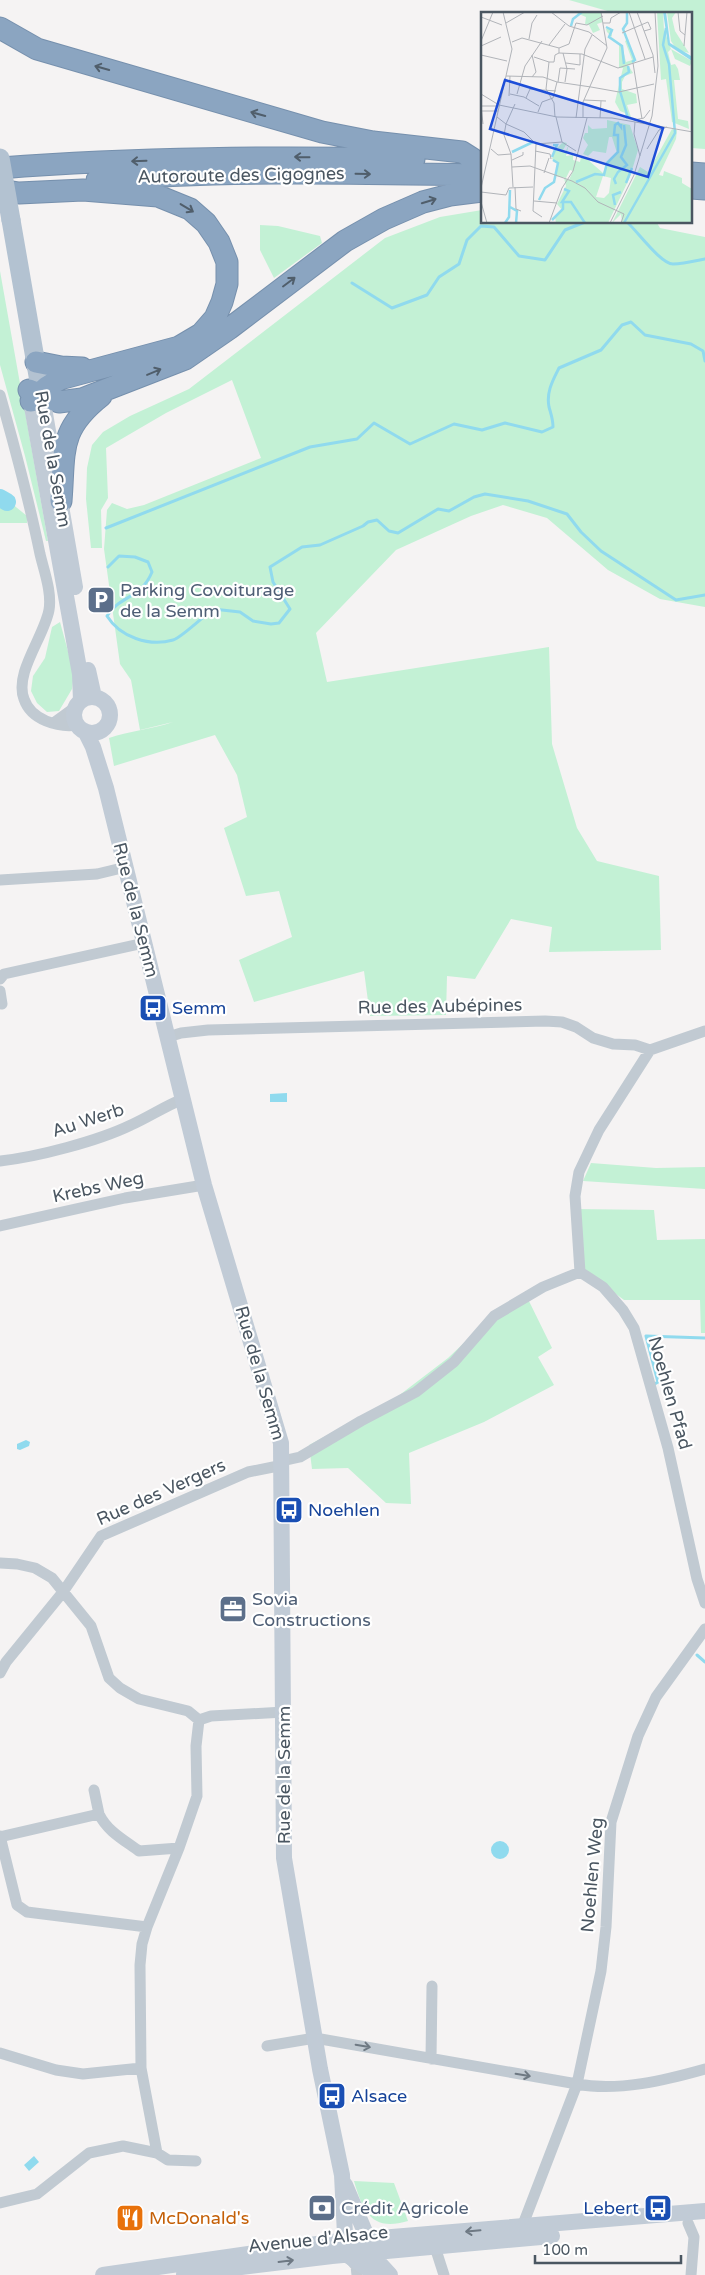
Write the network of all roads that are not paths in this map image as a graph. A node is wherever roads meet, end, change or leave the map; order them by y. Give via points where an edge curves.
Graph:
1 (0, 28) edge
2 (0, 158) edge
3 (479, 165) edge
4 (0, 168) edge
5 (692, 173) edge
6 (705, 174) edge
7 (0, 188) edge
8 (692, 188) edge
9 (705, 189) edge
10 (481, 191) edge
11 (5, 222) edge
12 (36, 362) junction
13 (110, 365) junction
14 (109, 390) junction
15 (34, 394) junction
16 (0, 395) edge
17 (61, 501) junction
18 (84, 701) junction
19 (55, 722) junction
20 (81, 728) junction
21 (101, 730) junction
22 (106, 788) junction
23 (126, 867) junction
24 (0, 880) edge
25 (144, 942) junction
26 (0, 979) edge
27 (0, 991) edge
28 (2, 1004) dead end
29 (705, 1030) edge
30 (168, 1037) junction
31 (650, 1050) junction
32 (183, 1099) junction
33 (0, 1161) edge
34 (204, 1185) junction
35 (0, 1226) edge
36 (580, 1272) junction
37 (282, 1463) junction
38 (0, 1563) edge
39 (63, 1592) junction
40 (705, 1603) edge
41 (705, 1629) edge
42 (0, 1673) edge
43 (284, 1712) junction
44 (199, 1720) junction
45 (94, 1790) dead end
46 (100, 1814) junction
47 (0, 1836) edge
48 (179, 1848) junction
49 (148, 1927) junction
50 (432, 1986) dead end
51 (315, 2038) junction
52 (267, 2046) dead end
53 (0, 2054) edge
54 (431, 2059) junction
55 (141, 2068) junction
56 (705, 2069) edge
57 (577, 2084) junction
58 (157, 2153) junction
59 (196, 2161) dead end
60 (343, 2181) junction
61 (0, 2204) edge
62 (705, 2211) edge
63 (705, 2221) edge
64 (688, 2223) junction
65 (522, 2227) junction
66 (369, 2245) junction
67 (435, 2247) junction
68 (345, 2248) junction
69 (153, 2271) edge
70 (103, 2275) edge
71 (174, 2275) edge
72 (357, 2275) edge
73 (374, 2275) edge
74 (390, 2275) edge
75 (444, 2275) edge
76 (691, 2275) edge

3 -> 1 highway via 462,152 373,142 293,124 37,49
2 - 11 main road, bridge
3 -> 4 highway, Autoroute des Cigognes via 290,157
7 -> 3 highway, Autoroute des Cigognes via 138,177
5 - 6 highway
7 -> 13 highway via 19,193 83,190 158,196 190,209 206,223 219,242 227,262 227,284 215,318 200,334 179,347
8 - 9 highway
14 -> 10 highway via 185,359 345,241 384,219 432,200
11 - 12 main road, Rue de la Semm
11 - 15 main road, Rue de la Semm
12 - 13 highway via 61,367
12 - 15 main road, Rue de la Semm
13 - 15 highway via 60,379
14 - 15 highway via 59,402
14 - 17 highway via 72,424 66,440
15 - 17 main road, Rue de la Semm
15 - 18 main road, Rue de la Semm
16 - 19 street via 27,494 47,583 49,608 22,678 21,689 31,711 43,720
17 - 18 main road, Rue de la Semm via 88,670
18 - 19 street
18 - 20 main road via 74,716
18 - 21 main road via 104,702 109,710 109,720
19 - 20 street
20 - 21 main road via 91,733
20 - 22 main road, Rue de la Semm via 92,742
21 - 22 main road, Rue de la Semm
22 - 23 main road, Rue de la Semm
23 - 24 street via 97,874
23 - 25 main road, Rue de la Semm
25 - 26 street via 4,974
25 - 30 main road, Rue de la Semm
27 - 28 street
29 - 31 street
30 - 31 street, Rue des Aubépines via 208,1030 545,1021 562,1022 613,1044
30 - 32 main road, Rue de la Semm
31 - 36 street via 599,1130 579,1172 575,1196
32 - 33 street, Au Werb via 162,1107 131,1126 85,1141
32 - 34 main road, Rue de la Semm
34 - 35 street, Krebs Weg via 125,1198
34 - 37 main road, Rue de la Semm via 273,1410
36 - 37 street, Rue des Vergers via 543,1287 494,1316 454,1362 416,1392 300,1457
36 - 40 street, Noehlen Pfad via 603,1287 634,1328 668,1448
37 - 39 street, Rue des Vergers via 248,1472 101,1536
37 - 43 main road, Rue de la Semm
38 - 39 street via 35,1568 52,1578
39 - 42 street, Rue des Vergers
39 - 44 street via 91,1626 109,1678 139,1699 188,1710
41 - 57 street, Noehlen Weg via 656,1697 638,1736 611,1822 601,1971
43 - 44 street via 210,1716
43 - 51 main road, Rue de la Semm via 284,1858
44 - 48 street via 197,1796
45 - 46 street
46 - 47 street
46 - 48 street via 110,1830 139,1851
47 - 49 street via 16,1905 27,1912
48 - 49 street
49 - 55 street via 140,1965
50 - 54 street
51 - 52 street
51 -> 54 street
51 - 60 main road, Rue de la Semm
53 - 55 street via 83,2074
54 -> 57 street
55 - 58 street
56 - 57 street via 652,2081 603,2087
57 - 65 street, Noehlen Weg
58 - 59 street via 168,2160
58 - 61 street via 123,2146 89,2153 37,2194
60 - 66 main road, Rue de la Semm
60 - 68 main road, Rue de la Semm
62 - 65 main road, Avenue d'Alsace
63 - 64 main road, Avenue d'Alsace
64 - 67 main road, Avenue d'Alsace
64 - 76 street via 694,2237
65 -> 66 main road, Avenue d'Alsace
66 - 67 main road, Avenue d'Alsace
66 - 68 main road, Avenue d'Alsace
66 - 74 main road, Rue de la Semm
67 - 75 street
68 - 69 main road, Avenue d'Alsace
71 -> 68 main road, Avenue d'Alsace
68 - 72 street, Rue de la Semm via 356,2266
68 - 73 main road
69 - 70 main road, Avenue d'Alsace

